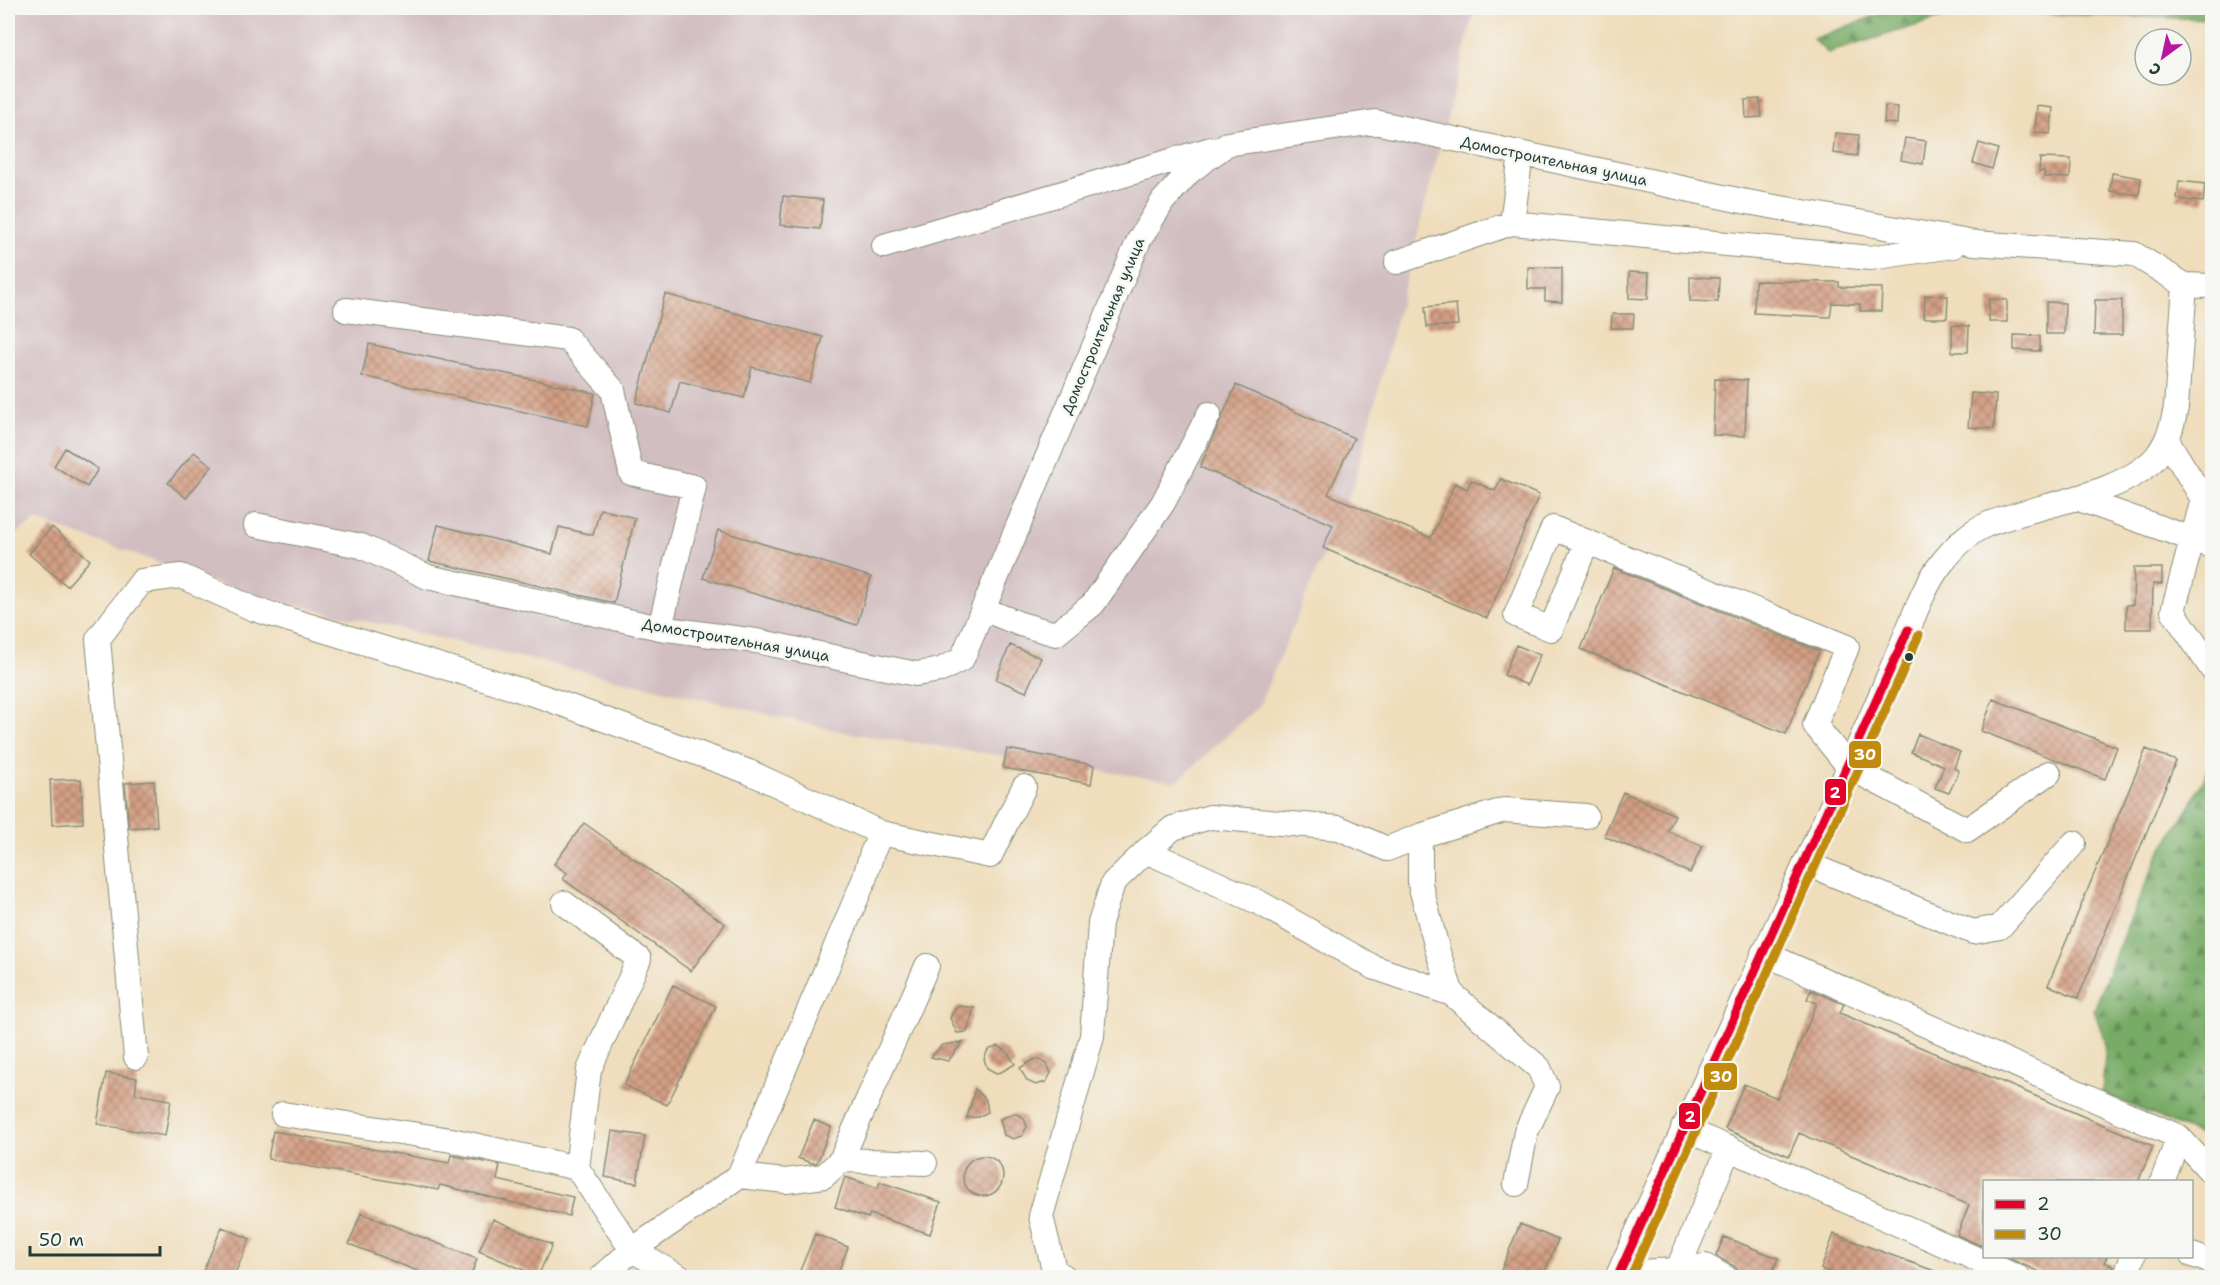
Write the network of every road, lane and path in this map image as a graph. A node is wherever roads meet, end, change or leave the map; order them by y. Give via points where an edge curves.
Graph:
1 (1227, 144) junction
2 (1521, 154) junction
3 (1512, 223) junction
4 (1974, 243) junction
5 (884, 246) dead end
6 (1397, 262) dead end
7 (2185, 285) junction
8 (2212, 286) edge
9 (346, 310) dead end
10 (1209, 414) dead end
11 (2167, 440) junction
12 (2076, 498) junction
13 (256, 525) dead end
14 (1587, 542) dead end
15 (2203, 543) edge
16 (983, 609) junction
17 (660, 628) junction
18 (2212, 669) edge
19 (1849, 767) junction
20 (2049, 773) dead end
21 (1024, 787) dead end
22 (1586, 816) dead end
23 (881, 833) junction
24 (1420, 836) junction
25 (2074, 843) dead end
26 (1146, 851) junction
27 (1805, 863) junction
28 (564, 903) dead end
29 (1763, 953) junction
30 (927, 966) dead end
31 (1452, 994) junction
32 (136, 1057) dead end
33 (284, 1114) dead end
34 (1683, 1128) junction
35 (2179, 1137) junction
36 (1729, 1148) junction
37 (841, 1160) junction
38 (925, 1163) dead end
39 (577, 1168) junction
40 (2212, 1173) edge
41 (739, 1176) junction
42 (2163, 1180) edge
43 (1516, 1184) dead end
44 (632, 1250) junction
45 (2193, 1256) edge
46 (2133, 1258) edge
47 (2212, 1262) edge
48 (1676, 1274) edge
49 (1618, 1275) edge
50 (601, 1278) edge
51 (681, 1278) edge
52 (1066, 1278) edge
53 (1726, 1278) edge
54 (2019, 1278) edge
55 (2125, 1278) edge

1 - 2 street, Домостроительная улица via 1374,123
1 - 5 street
1 - 16 street, Домостроительная улица via 1190,171 1163,201 1139,240
2 - 3 street
2 - 4 street, Домостроительная улица via 1742,201
3 - 4 street via 1870,258
3 - 6 street
4 - 7 street, Домостроительная улица via 2134,254
7 - 8 street, Домостроительная улица
7 - 11 street via 2176,407
9 - 17 street via 568,339 613,390 632,473 694,487
10 - 16 street via 1163,503 1093,604 1056,634
11 - 12 street via 2142,469
11 - 15 street via 2203,499
12 - 15 street
12 - 19 street via 1984,525 1959,543 1939,566 1920,601
13 - 17 street, Домостроительная улица via 361,546 428,577
14 - 19 street via 1847,647 1815,726
15 - 18 street via 2174,611
16 - 17 street, Домостроительная улица via 962,659 941,670 916,674 756,641
19 - 20 street via 1967,830
19 - 27 street
21 - 23 street via 990,855
22 - 24 street via 1504,810
23 - 32 street via 749,772 543,697 254,609 181,576 142,581 98,639
23 - 41 street
24 - 26 street via 1387,849 1339,828 1210,817 1173,828
24 - 31 street via 1420,884
25 - 27 street via 2000,927 1973,932
26 - 31 street via 1260,903 1373,967
26 - 52 street via 1113,883 1100,923 1092,1036 1041,1216 1054,1270
27 - 29 street
28 - 39 street via 639,960 589,1070
29 - 34 street
29 - 35 street
30 - 37 street
31 - 43 street via 1539,1068 1547,1087 1526,1132
33 - 39 street via 451,1140
34 - 36 street
34 - 49 street
35 - 40 street
35 - 42 street
36 - 48 street
36 - 54 street
37 - 38 street
37 - 41 street via 824,1176 786,1181
39 - 44 street
41 - 44 street
44 - 50 street
44 - 51 street
45 - 47 street
46 - 55 street
48 - 49 street
48 - 53 street via 1705,1266

